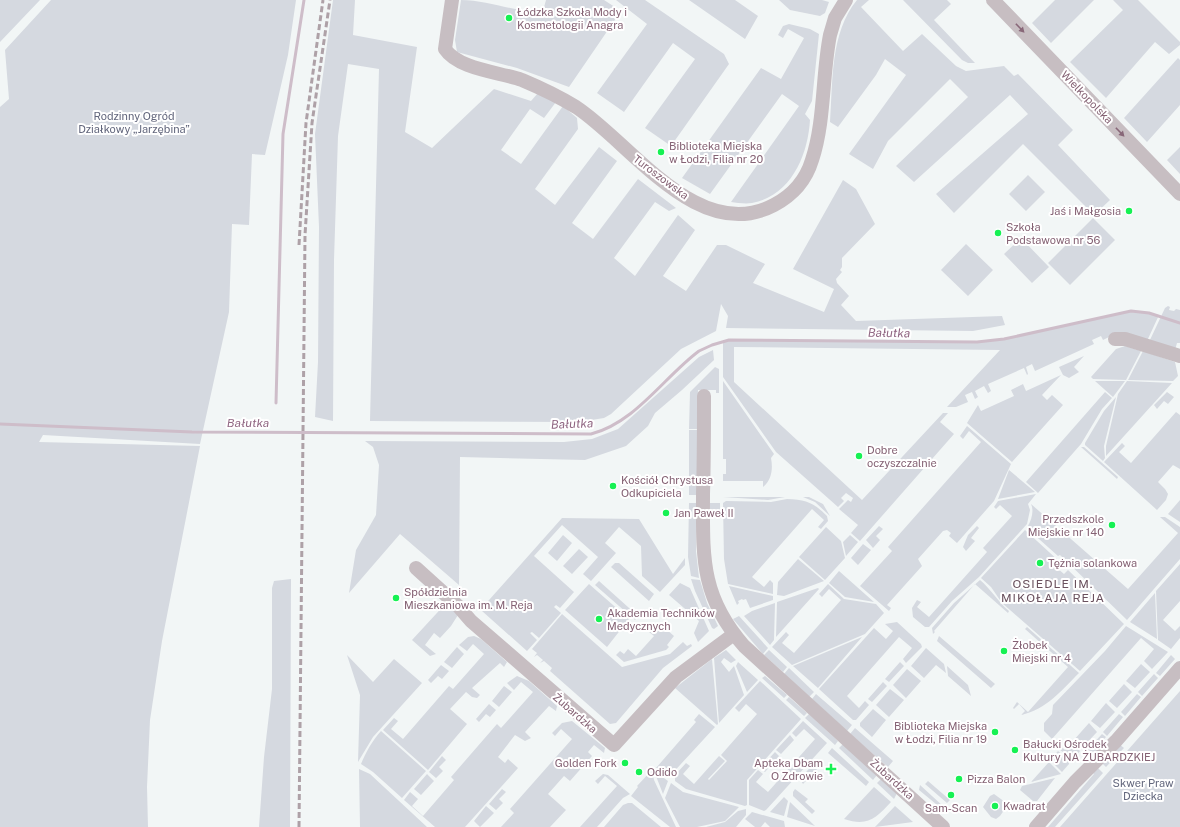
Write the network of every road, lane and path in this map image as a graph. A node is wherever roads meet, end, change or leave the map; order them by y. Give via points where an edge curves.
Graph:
1 (452, 0) edge
2 (846, 0) edge
3 (993, 0) edge
4 (1180, 194) edge
5 (1115, 339) dead end
6 (1180, 356) edge
7 (704, 396) dead end
8 (416, 568) dead end
9 (734, 634) junction
10 (1180, 668) edge
11 (944, 827) edge
12 (1036, 827) edge

1 - 2 street, Turoszowska via 445,49 453,59 520,80 558,96 580,110 662,180 692,200 724,213 752,212 768,208 784,199 801,182 817,144 830,35 835,18
3 -> 4 street, Wielkopolska
5 - 6 street via 1125,339
7 - 9 street, Żubardzka via 703,555 713,597
8 - 9 street, Żubardzka via 471,621 614,745 670,682
9 - 11 street, Żubardzka via 744,646
10 - 12 street

